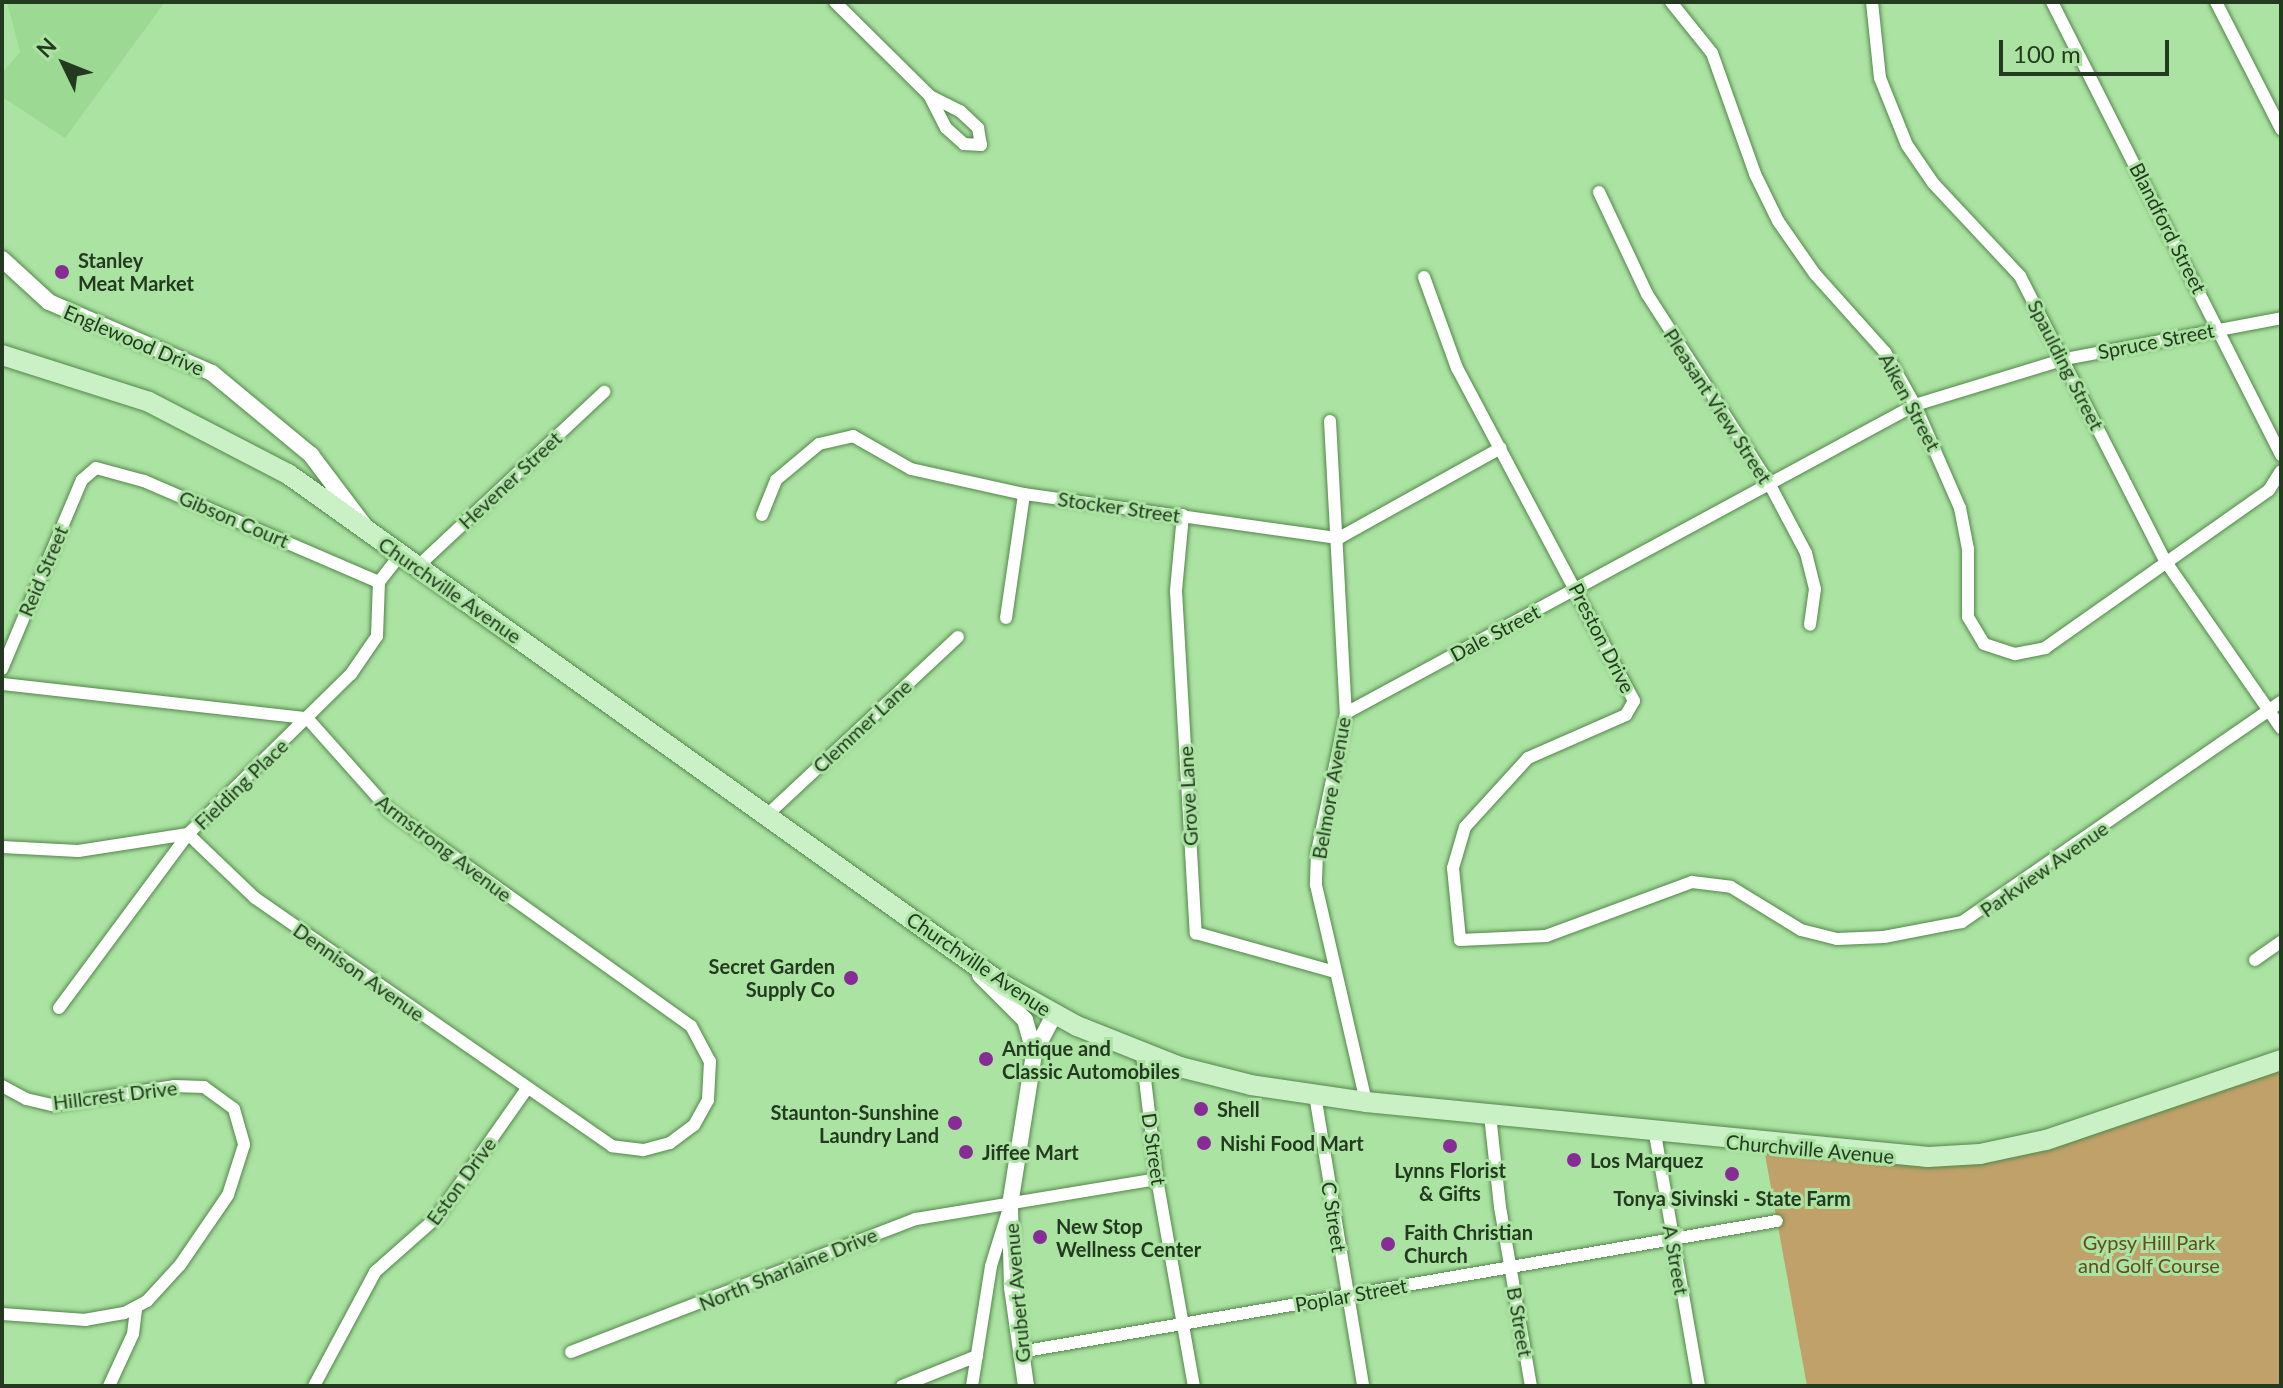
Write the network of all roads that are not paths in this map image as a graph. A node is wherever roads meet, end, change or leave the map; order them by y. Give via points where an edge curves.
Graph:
1 (835, 2) edge
2 (1671, 2) edge
3 (1872, 2) edge
4 (2052, 2) edge
5 (2216, 2) edge
6 (2281, 94) edge
7 (930, 96) junction
8 (2267, 101) junction
9 (2281, 129) edge
10 (1599, 192) dead end
11 (2, 259) edge
12 (1424, 277) dead end
13 (2281, 318) edge
14 (2220, 329) junction
15 (2, 355) edge
16 (2065, 359) junction
17 (604, 392) dead end
18 (1915, 405) junction
19 (1330, 421) dead end
20 (1501, 448) junction
21 (303, 451) junction
22 (2281, 455) edge
23 (2281, 471) edge
24 (87, 474) joint
25 (288, 474) junction
26 (1770, 485) junction
27 (1024, 494) junction
28 (762, 515) dead end
29 (1183, 515) junction
30 (370, 533) junction
31 (1339, 538) junction
32 (399, 556) junction
33 (2166, 562) junction
34 (416, 568) junction
35 (379, 582) junction
36 (1577, 590) junction
37 (1006, 618) dead end
38 (1810, 625) dead end
39 (958, 637) dead end
40 (2, 669) edge
41 (2, 684) edge
42 (2281, 702) edge
43 (2269, 710) junction
44 (1346, 713) junction
45 (307, 718) junction
46 (2281, 728) edge
47 (767, 815) junction
48 (188, 834) junction
49 (2, 847) edge
50 (1460, 940) joint
51 (2281, 942) edge
52 (965, 957) junction
53 (2255, 960) dead end
54 (1335, 972) junction
55 (59, 1008) dead end
56 (1054, 1015) junction
57 (1034, 1053) junction
58 (1142, 1054) junction
59 (2281, 1060) edge
60 (2, 1086) edge
61 (526, 1090) junction
62 (1315, 1095) junction
63 (1366, 1102) junction
64 (1490, 1115) junction
65 (700, 1116) joint
66 (1655, 1134) junction
67 (1157, 1179) junction
68 (1010, 1205) junction
69 (1777, 1221) dead end
70 (1673, 1239) junction
71 (1510, 1268) junction
72 (1347, 1296) junction
73 (136, 1308) junction
74 (2, 1314) edge
75 (1183, 1326) junction
76 (571, 1352) dead end
77 (1020, 1352) junction
78 (977, 1356) junction
79 (109, 1386) edge
80 (314, 1386) edge
81 (902, 1386) edge
82 (972, 1386) edge
83 (1026, 1386) edge
84 (1194, 1386) edge
85 (1363, 1386) edge
86 (1531, 1386) edge
87 (1699, 1386) edge

1 - 7 street
2 - 18 street, Aiken Street via 1712,53 1755,174 1778,221 1815,274 1885,352
3 - 16 street, Spaulding Street via 1879,73 1907,145 1933,183 2012,265
4 - 14 street, Blandford Street
5 - 8 street
6 - 8 street
7 - 7 street via 946,128 964,144 981,145 978,128 960,111
8 - 9 street
10 - 26 street, Pleasant View Street via 1651,301
11 - 21 street, Englewood Drive via 49,302 203,367
12 - 20 street, Preston Drive via 1457,368
13 - 14 street, Spruce Street
14 - 16 street, Spruce Street
14 - 22 street, Blandford Street
15 - 25 main road, Churchville Avenue via 149,402
16 - 18 street, Spruce Street
16 - 33 street, Spaulding Street
17 - 34 street, Hevener Street
18 - 26 street, Spruce Street
18 - 33 street, Aiken Street via 1961,512 1968,617 1988,647 2015,654 2045,648
19 - 31 street, Belmore Avenue
20 - 31 street
20 - 36 street, Preston Drive
21 - 25 street
21 - 30 street, Englewood Drive via 329,475
23 - 33 street via 2269,490
24 - 35 street, Gibson Court via 96,468 144,481
24 - 40 street, Reid Street
25 - 30 main road, Churchville Avenue
26 - 36 street, Dale Street
26 - 38 street, Pleasant View Street via 1811,568 1815,597
27 - 28 street, Stocker Street via 911,469 863,438 846,435 819,444 776,480
27 - 29 street, Stocker Street
27 - 37 street
29 - 31 street, Stocker Street
29 - 54 street, Grove Lane via 1176,591 1196,933
30 - 32 main road, Churchville Avenue
31 - 44 street, Belmore Avenue
32 - 34 main road, Churchville Avenue
32 - 35 street
33 - 43 street, Spaulding Street
34 - 47 main road, Churchville Avenue
35 - 45 street, Fielding Place via 381,618 372,646
36 - 44 street, Dale Street
36 - 50 street, Preston Drive via 1631,690 1632,708 1533,754 1465,827 1453,868
39 - 47 street, Clemmer Lane
41 - 45 street
42 - 43 street, Parkview Avenue
43 - 46 street, Spaulding Street
43 - 50 street, Parkview Avenue via 1962,922 1884,937 1837,939 1801,930 1731,887 1692,882 1546,936
44 - 54 street, Belmore Avenue via 1316,864
45 - 48 street, Fielding Place
45 - 65 street, Armstrong Avenue via 396,816 691,1026 712,1069
47 - 52 main road, Churchville Avenue
48 - 49 street via 78,851
48 - 55 street, Fielding Place
48 - 61 street, Dennison Avenue via 255,898
51 - 53 street
52 - 56 main road, Churchville Avenue
52 - 57 street via 1025,1020
54 - 63 street, Belmore Avenue
56 - 57 street, Grubert Avenue
56 - 58 main road, Churchville Avenue
57 - 68 street, Grubert Avenue
58 - 62 main road, Churchville Avenue via 1219,1078
58 - 67 street, D Street
59 - 66 main road, Churchville Avenue via 2060,1136 1967,1156 1908,1157
60 - 73 street, Hillcrest Drive via 26,1099 59,1105 191,1085 216,1092 237,1113 244,1148 235,1183 174,1273
61 - 65 street, Dennison Avenue via 602,1141 623,1149 670,1143
61 - 80 street, Eston Drive via 436,1218 375,1272
62 - 63 main road, Churchville Avenue
62 - 72 street, C Street
63 - 64 main road, Churchville Avenue
64 - 66 main road, Churchville Avenue
64 - 71 street, B Street
66 - 70 street, A Street
67 - 68 street, North Sharlaine Drive
67 - 75 street, D Street
68 - 76 street, North Sharlaine Drive via 898,1225
68 - 77 street, Grubert Avenue
68 - 78 street via 994,1250
69 - 70 street, Poplar Street
70 - 71 street, Poplar Street
70 - 87 street, A Street
71 - 72 street, Poplar Street
71 - 86 street, B Street
72 - 75 street, Poplar Street
72 - 85 street, C Street
73 - 74 street via 72,1322
73 - 79 street via 133,1334
75 - 77 street, Poplar Street
75 - 84 street, D Street
77 - 83 street, Grubert Avenue
78 - 81 street
78 - 82 street

